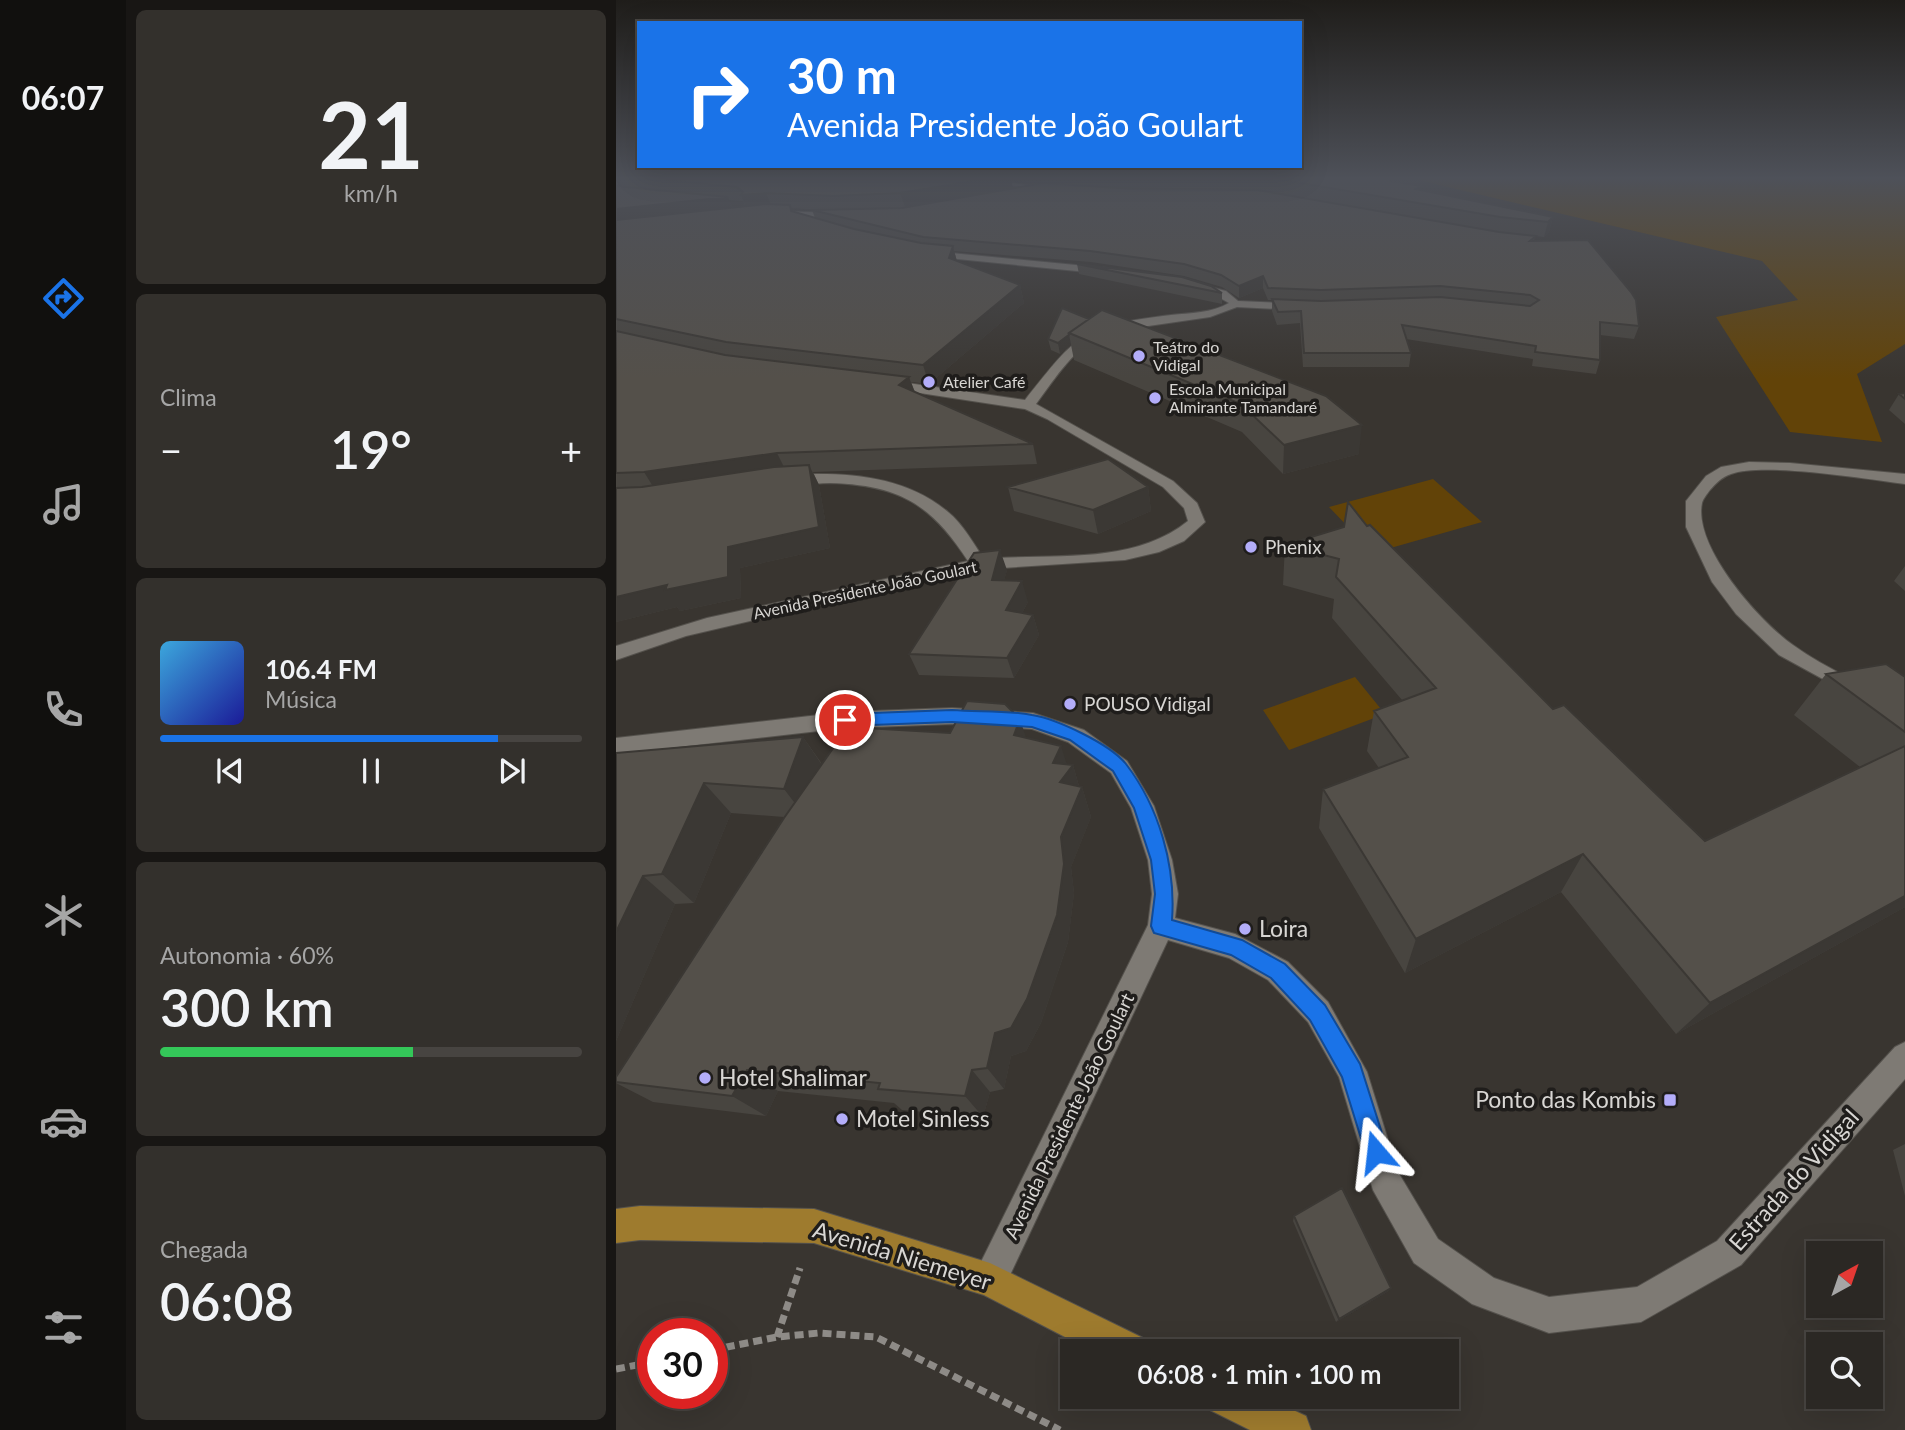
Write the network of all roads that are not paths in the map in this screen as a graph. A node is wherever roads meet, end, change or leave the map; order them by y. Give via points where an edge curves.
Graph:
1 (923, 253) edge
2 (1115, 272) edge
3 (1178, 282) edge
4 (1236, 304) junction
5 (1308, 307) edge
6 (875, 383) edge
7 (1028, 405) junction
8 (1905, 479) edge
9 (773, 481) edge
10 (979, 564) junction
11 (616, 653) edge
12 (1905, 716) edge
13 (616, 746) edge
14 (1161, 926) junction
15 (1905, 1057) edge
16 (616, 1226) edge
17 (990, 1280) junction
18 (1106, 1339) edge
19 (1248, 1409) edge
20 (1292, 1430) edge

1 - 2 street
3 - 4 street via 1219,292
4 - 5 street
4 - 7 street via 1217,313 1171,317 1090,335
6 - 7 street, Avenida Presidente João Goulart
7 - 10 street, Avenida Presidente João Goulart via 1168,484 1191,506 1196,522 1169,544 1145,550 1070,561
8 - 12 street via 1790,467 1726,470 1694,501 1694,527 1721,582 1786,650
9 - 10 street via 855,480 902,489 942,515
10 - 11 street, Avenida Presidente João Goulart via 702,626
13 - 14 street, Avenida Presidente João Goulart via 845,720 952,716 1033,721 1076,736 1119,767 1142,806 1160,860
14 - 15 street, Estrada do Vidigal via 1235,947 1278,971 1318,1012 1352,1072 1384,1179 1426,1251 1484,1292 1549,1315 1641,1304 1730,1253
14 - 17 street, Avenida Presidente João Goulart
16 - 17 main road, Avenida Niemeyer via 814,1226
17 - 18 main road, Avenida Niemeyer
19 - 20 main road

